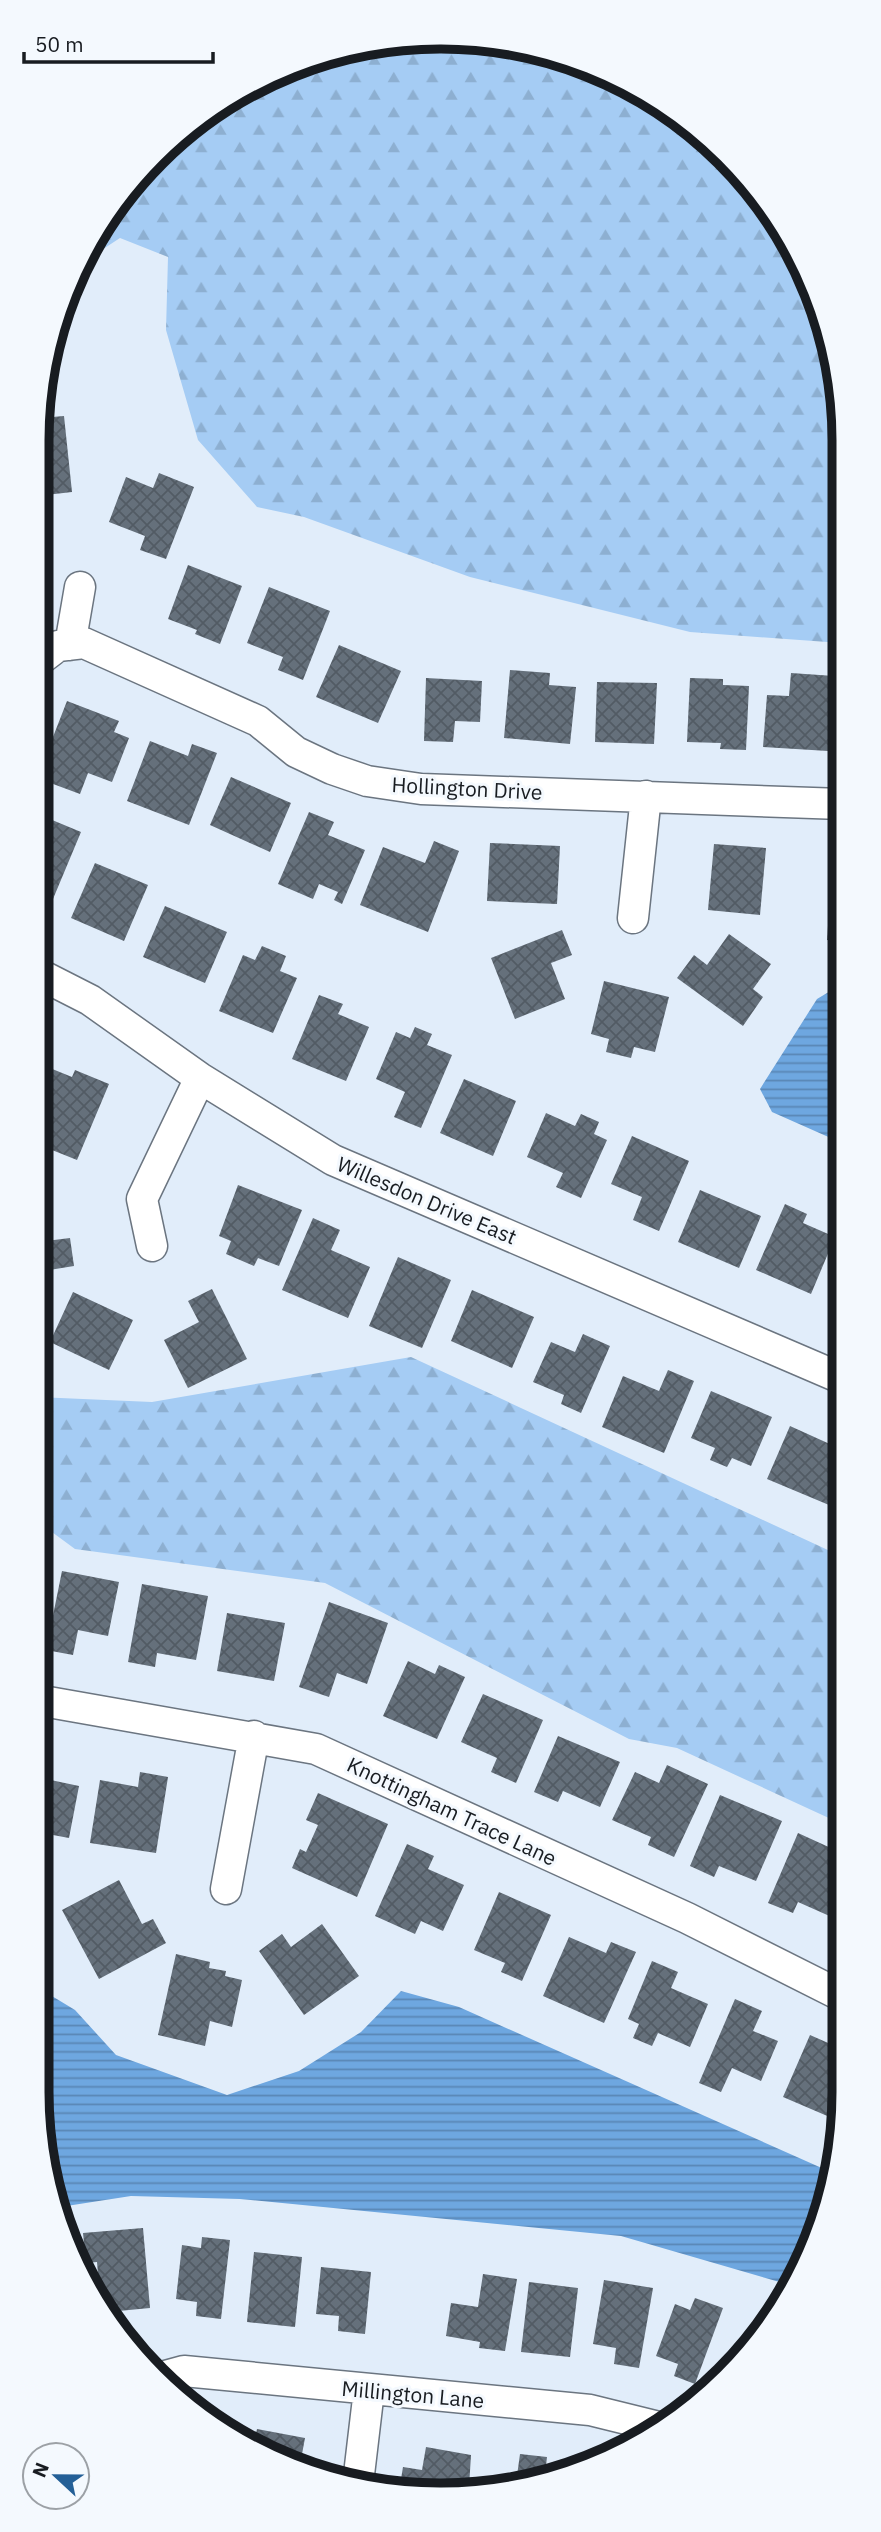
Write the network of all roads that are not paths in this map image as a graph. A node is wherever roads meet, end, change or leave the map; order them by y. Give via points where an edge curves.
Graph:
1 (80, 587) dead end
2 (77, 644) junction
3 (49, 653) edge
4 (646, 796) junction
5 (832, 804) edge
6 (633, 918) dead end
7 (49, 979) edge
8 (200, 1078) junction
9 (152, 1245) dead end
10 (832, 1374) edge
11 (49, 1701) edge
12 (254, 1736) junction
13 (226, 1889) dead end
14 (832, 1991) edge
15 (171, 2375) edge
16 (369, 2390) junction
17 (647, 2424) edge
18 (359, 2474) edge

1 - 2 street
2 - 3 street via 58,646
2 - 4 street, Hollington Drive via 258,721 296,752 367,781 421,789
4 - 5 street, Hollington Drive
4 - 6 street
7 - 8 street, Willesdon Drive East via 90,1000
8 - 9 street via 142,1199
8 - 10 street, Willesdon Drive East via 333,1160
11 - 12 street, Knottingham Trace Lane
12 - 13 street
12 - 14 street, Knottingham Trace Lane via 316,1749 687,1918
15 - 16 street, Millington Lane via 184,2371
16 - 17 street, Millington Lane via 590,2410
16 - 18 street

